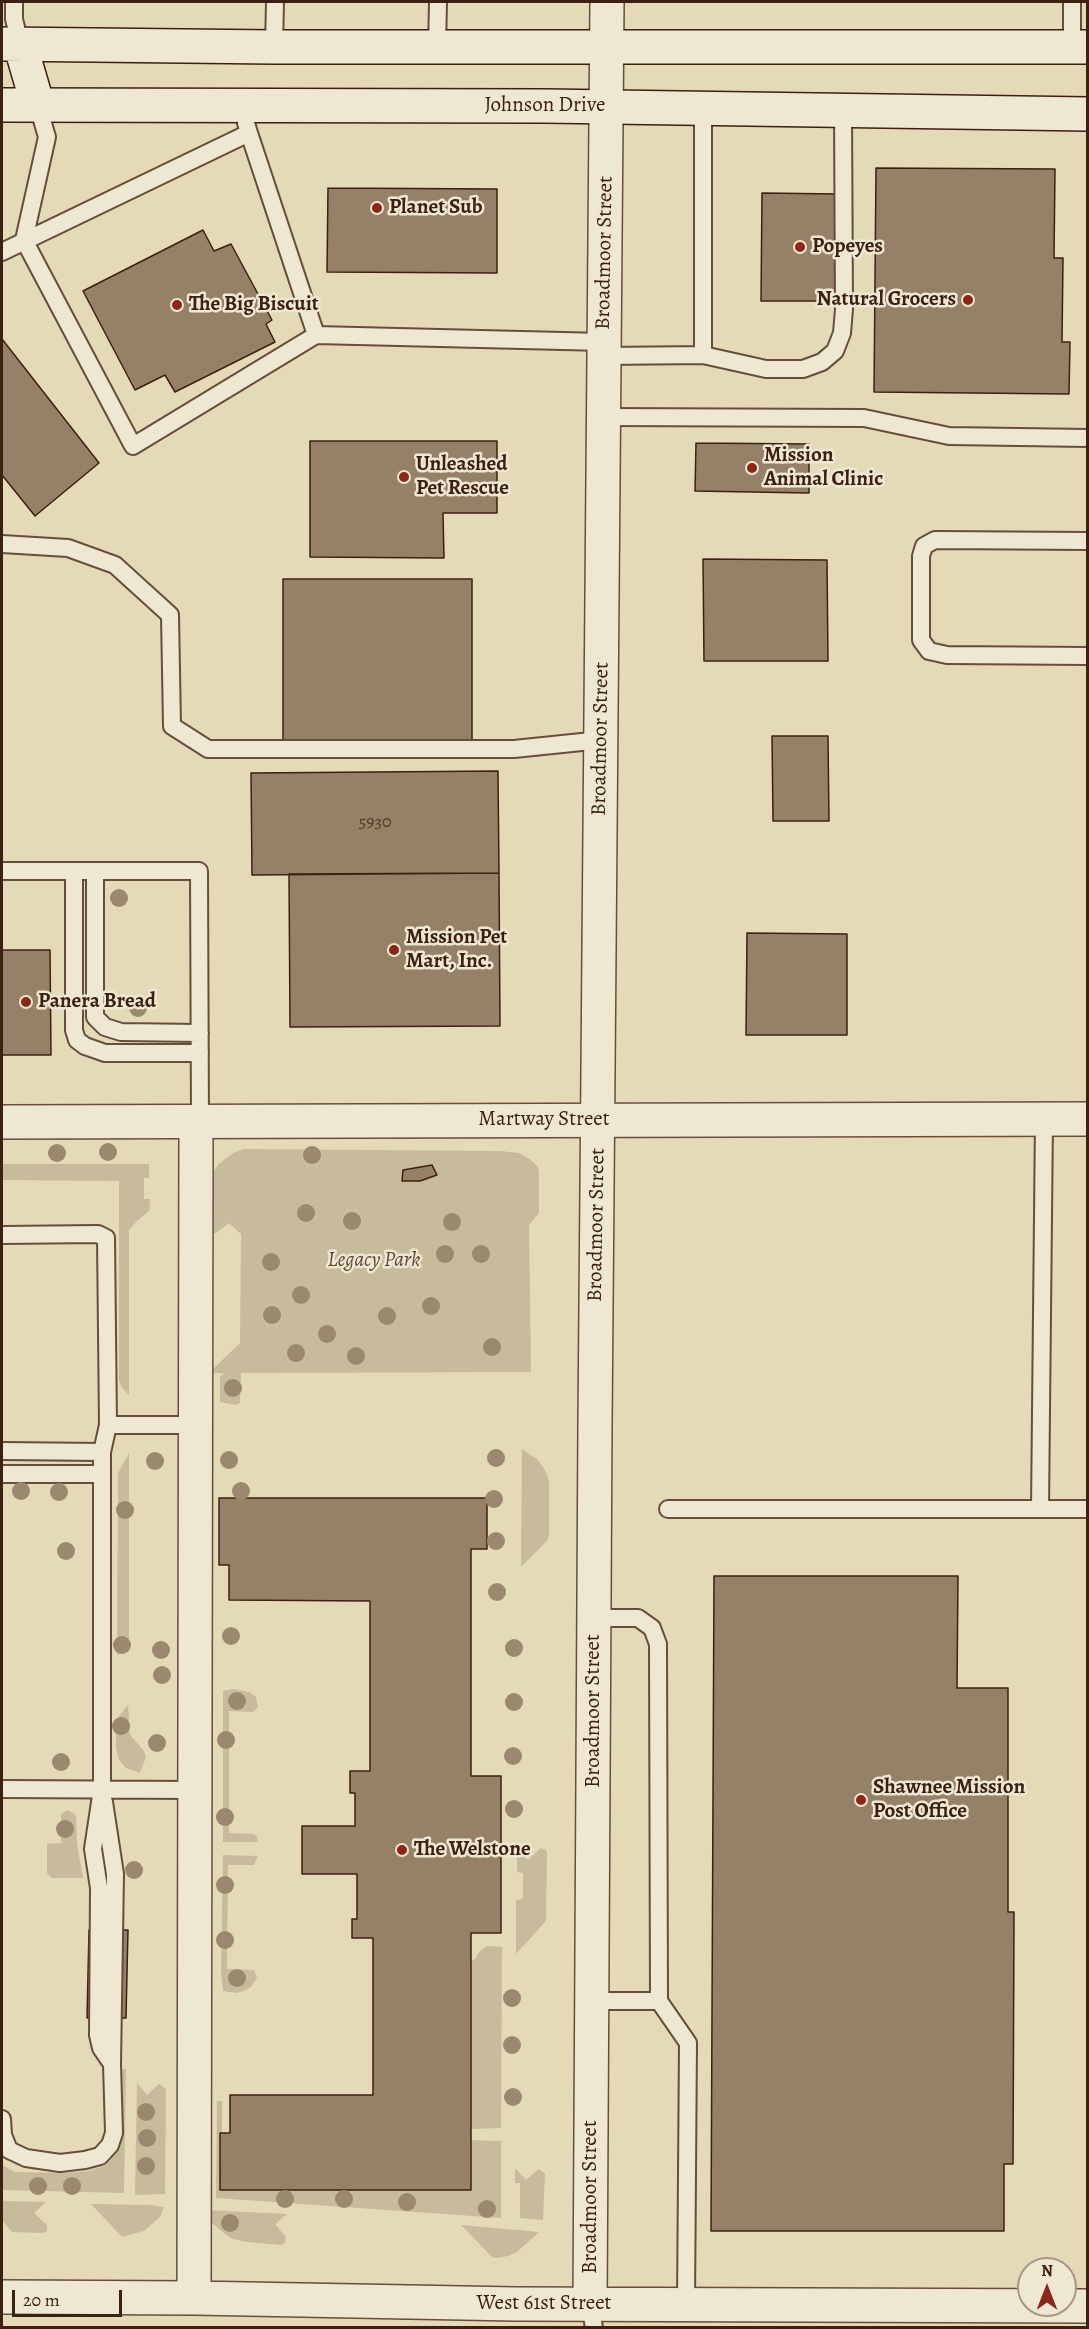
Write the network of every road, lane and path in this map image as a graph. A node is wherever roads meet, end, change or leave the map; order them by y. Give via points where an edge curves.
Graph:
1 (14, 2) edge
2 (275, 2) edge
3 (438, 2) edge
4 (607, 2) edge
5 (1072, 2) edge
6 (11, 44) edge
7 (606, 46) junction
8 (274, 47) junction
9 (437, 47) junction
10 (1080, 47) edge
11 (2, 105) edge
12 (38, 106) junction
13 (606, 107) junction
14 (704, 109) junction
15 (843, 111) junction
16 (1088, 114) edge
17 (245, 119) junction
18 (24, 240) junction
19 (2, 252) edge
20 (316, 335) junction
21 (604, 349) junction
22 (704, 355) junction
23 (605, 417) junction
24 (1088, 438) edge
25 (1088, 541) edge
26 (2, 544) edge
27 (1088, 656) edge
28 (601, 740) junction
29 (2, 871) edge
30 (74, 871) junction
31 (94, 871) junction
32 (200, 1033) junction
33 (200, 1053) junction
34 (598, 1119) junction
35 (1044, 1119) junction
36 (1088, 1119) edge
37 (2, 1122) edge
38 (198, 1122) junction
39 (2, 1235) edge
40 (108, 1425) junction
41 (195, 1425) junction
42 (2, 1451) edge
43 (102, 1452) junction
44 (2, 1474) edge
45 (102, 1474) junction
46 (668, 1509) dead end
47 (1040, 1509) junction
48 (1088, 1509) edge
49 (594, 1618) junction
50 (2, 1789) edge
51 (102, 1789) junction
52 (194, 1790) junction
53 (592, 2001) junction
54 (659, 2001) junction
55 (2, 2119) edge
56 (2, 2297) edge
57 (194, 2298) junction
58 (686, 2304) junction
59 (1088, 2306) edge
60 (592, 2316) edge

1 - 6 lane
2 - 8 lane
3 - 9 lane
4 - 7 street, Broadmoor Street
5 - 10 lane
6 - 8 street
6 - 12 street
7 - 9 street
7 - 10 street
7 - 13 street, Broadmoor Street
8 - 9 street
11 - 12 street, Johnson Drive
12 - 17 street, Johnson Drive
12 - 18 lane via 47,137
13 - 14 street, Johnson Drive
13 - 17 street, Johnson Drive
13 - 21 street, Broadmoor Street
14 - 15 street, Johnson Drive
14 - 22 lane
15 - 16 street, Johnson Drive
15 - 22 lane via 844,309 842,333 835,351 822,362 803,369 766,369
17 - 18 lane
17 - 20 lane
18 - 19 lane
18 - 20 lane via 133,446
20 - 21 lane
21 - 22 lane
21 - 23 street, Broadmoor Street
23 - 24 lane via 864,418 949,436
23 - 28 street, Broadmoor Street
25 - 27 lane via 935,540 924,546 921,640 929,651 947,655
26 - 28 lane via 68,548 115,565 170,615 172,726 208,749 514,749
28 - 34 street, Broadmoor Street
29 - 30 lane
30 - 31 lane
30 - 33 lane via 77,1040 105,1053
31 - 32 lane via 94,1017 105,1028 121,1032
31 - 32 lane via 199,871
32 - 33 lane
33 - 38 lane
34 - 35 street, Martway Street
34 - 38 street, Martway Street
34 - 49 street, Broadmoor Street
35 - 36 street, Martway Street
35 - 47 lane
37 - 38 street, Martway Street
38 - 41 street
39 - 40 lane via 98,1234 106,1238
40 - 41 lane
40 - 43 lane
41 - 52 street
42 - 43 lane
43 - 45 lane
44 - 45 lane
45 - 51 lane
46 - 47 lane
47 - 48 lane
49 - 53 street, Broadmoor Street
49 - 54 lane via 638,1618 652,1628 658,1644
50 - 51 lane
51 - 52 lane
51 - 55 lane via 116,1874 114,2133 100,2156 60,2163 26,2158 9,2150
52 - 57 street
53 - 54 lane
53 - 60 street, Broadmoor Street
54 - 58 lane via 688,2043
56 - 57 street, West 61st Street
57 - 60 street, West 61st Street via 504,2304
58 - 59 street, West 61st Street
58 - 60 street, West 61st Street

